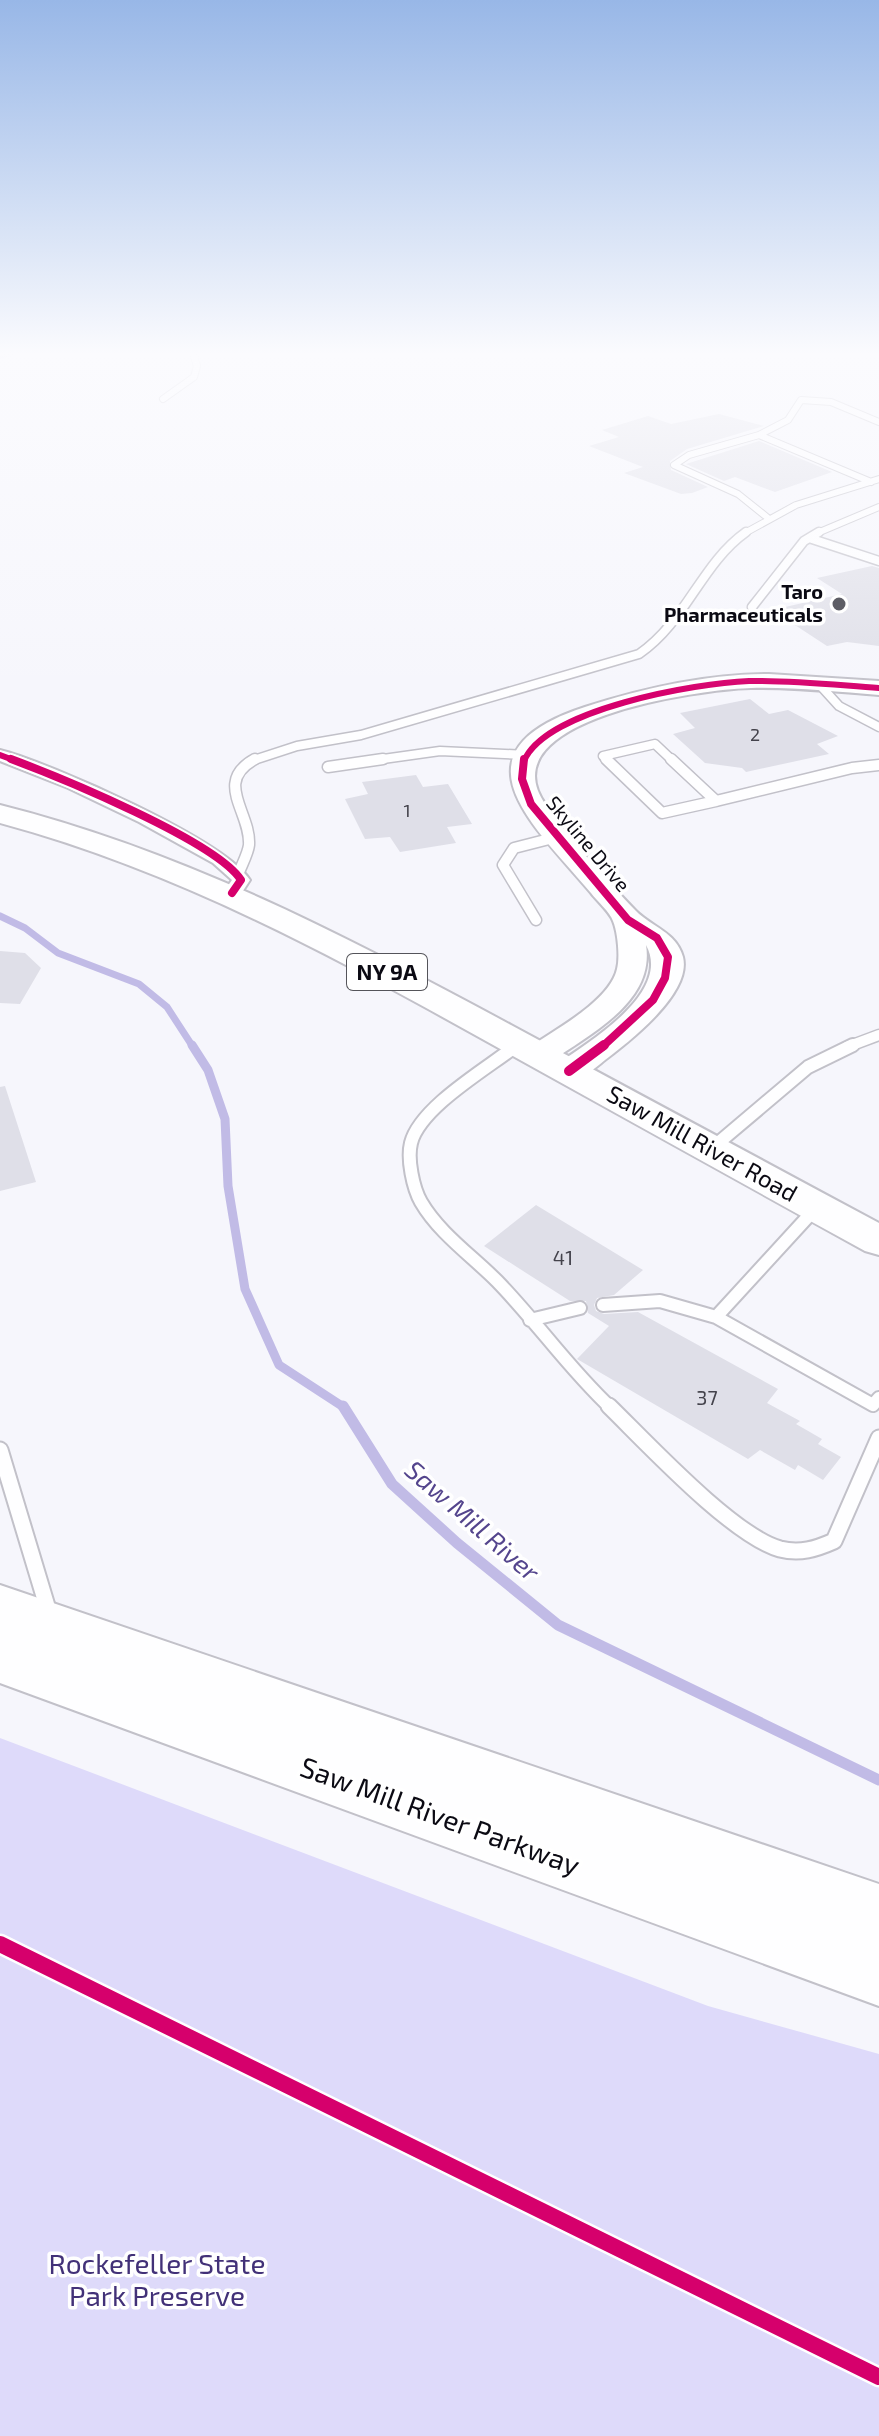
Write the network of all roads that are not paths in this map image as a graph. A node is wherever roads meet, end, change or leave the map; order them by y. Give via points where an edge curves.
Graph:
1 (677, 467) edge
2 (841, 467) edge
3 (875, 480) edge
4 (879, 507) edge
5 (768, 518) junction
6 (809, 538) junction
7 (879, 561) edge
8 (752, 607) dead end
9 (819, 684) junction
10 (879, 688) edge
11 (879, 727) edge
12 (0, 755) edge
13 (527, 755) junction
14 (879, 765) edge
15 (328, 767) dead end
16 (716, 801) junction
17 (4, 818) edge
18 (557, 837) junction
19 (235, 884) junction
20 (536, 920) dead end
21 (879, 1035) edge
22 (542, 1057) junction
23 (711, 1149) junction
24 (818, 1207) junction
25 (879, 1241) edge
26 (603, 1305) dead end
27 (580, 1308) dead end
28 (716, 1317) junction
29 (530, 1320) junction
30 (877, 1406) edge
31 (879, 1438) edge
32 (0, 1450) edge
33 (26, 1618) edge
34 (0, 1658) edge
35 (879, 1916) edge
36 (879, 1973) edge

1 - 5 lane via 741,495
2 - 3 lane
3 - 5 lane
4 - 6 lane
5 - 19 lane via 725,552 663,637 639,654 361,735 252,760 239,770 234,783 249,844
6 - 7 lane
6 - 8 lane
9 - 10 street
9 - 11 lane via 839,706
9 - 13 street via 731,682 619,704 561,723
12 - 19 street via 60,776 211,855
13 - 15 lane via 440,751
13 - 18 street, Skyline Drive via 522,785
14 - 16 lane
16 - 16 lane via 662,813 603,756 655,744
17 - 19 main road, Saw Mill River Road / NY 9A
18 - 20 lane via 514,848 503,865
18 - 22 street, Skyline Drive via 628,920 660,939 665,980 644,1014
19 - 22 main road, Saw Mill River Road / NY 9A
21 - 23 lane via 808,1067
22 - 23 main road, Saw Mill River Road / NY 9A
22 - 29 lane via 425,1116 411,1143 420,1201
23 - 24 main road, Saw Mill River Road / NY 9A
24 - 25 main road, Saw Mill River Road / NY 9A
24 - 28 lane
26 - 28 lane via 643,1298
27 - 29 lane
28 - 30 lane
29 - 31 lane via 574,1373 689,1482 757,1541 783,1550 810,1551 834,1541
32 - 33 lane
33 - 35 highway, Saw Mill River Parkway
34 - 36 highway, Saw Mill River Parkway

